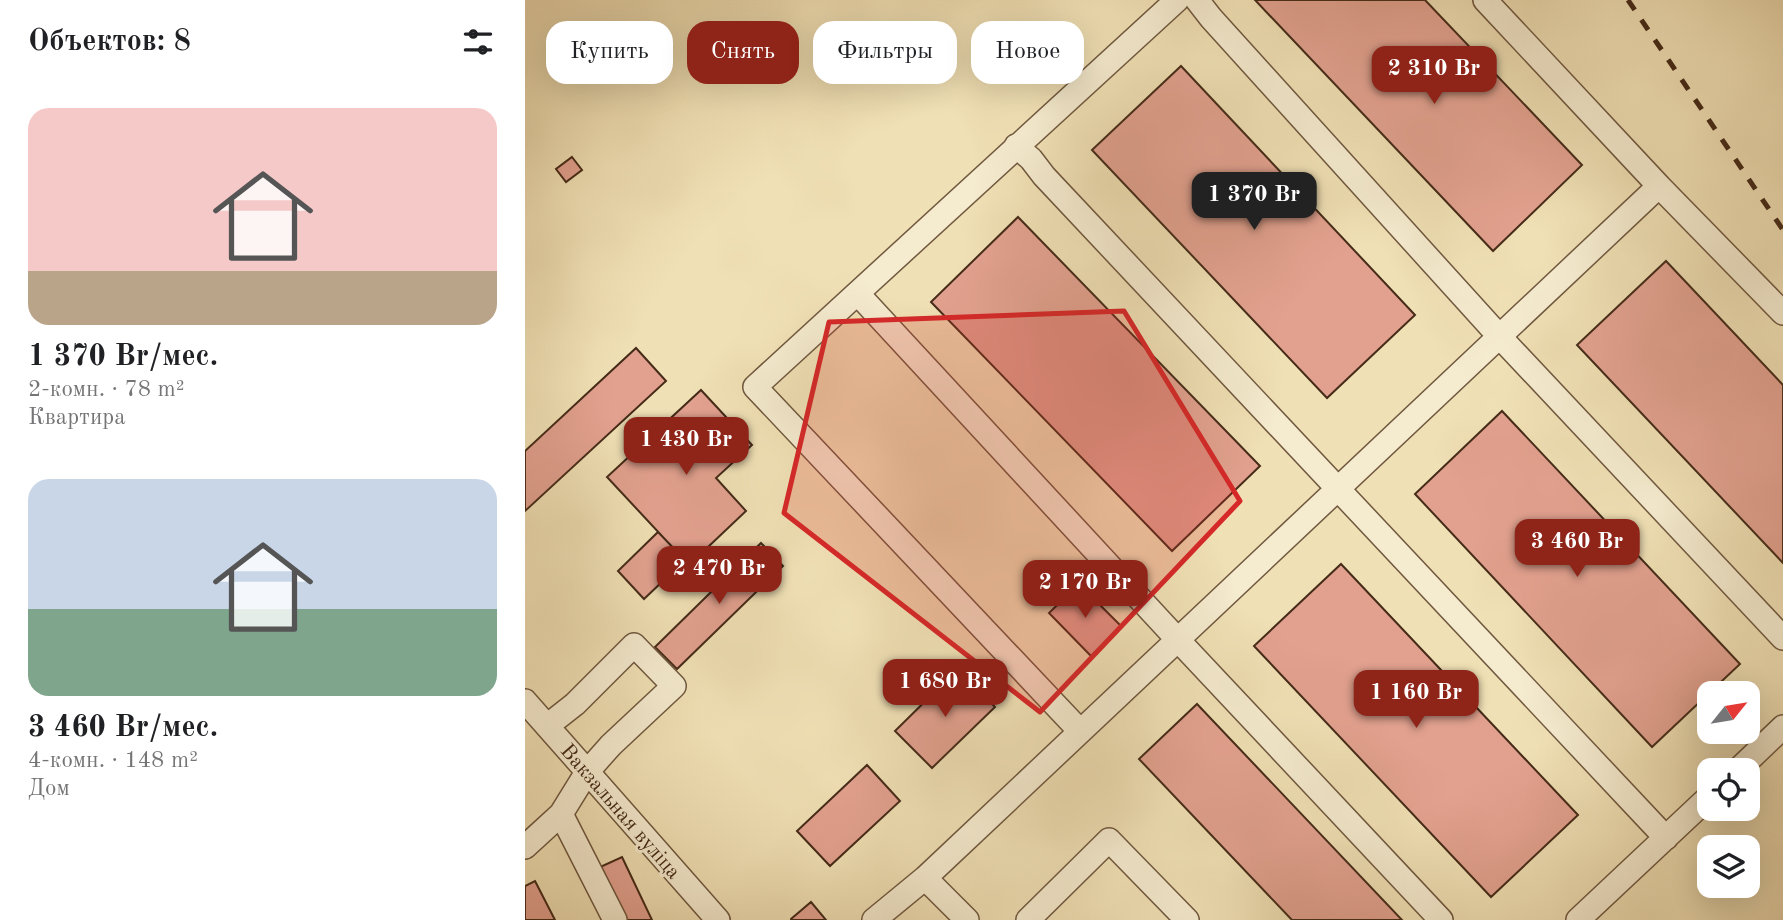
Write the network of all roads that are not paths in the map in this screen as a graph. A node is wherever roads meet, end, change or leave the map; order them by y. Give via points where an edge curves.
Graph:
1 (1177, 0) edge
2 (1197, 0) edge
3 (1485, 0) edge
4 (1016, 146) junction
5 (1659, 186) junction
6 (857, 294) junction
7 (1783, 313) edge
8 (1499, 337) junction
9 (1338, 489) junction
10 (1783, 638) edge
11 (1178, 640) junction
12 (525, 701) edge
13 (547, 726) junction
14 (1783, 727) edge
15 (1080, 731) junction
16 (1751, 758) edge
17 (587, 772) junction
18 (1697, 808) edge
19 (561, 814) junction
20 (1666, 838) junction
21 (525, 847) edge
22 (925, 878) junction
23 (615, 920) edge
24 (718, 920) edge
25 (874, 920) edge
26 (967, 920) edge
27 (1028, 920) edge
28 (1187, 920) edge
29 (1441, 920) edge
30 (1578, 920) edge

1 - 4 street
2 - 8 street
3 - 5 street
4 - 6 street
4 - 9 street
5 - 7 street
5 - 8 street
6 - 11 street
6 - 15 street via 755,387
8 - 9 street
8 - 10 street
9 - 11 street
9 - 20 street
11 - 15 street
11 - 29 street
12 - 13 street, Вакзальная вуліца
13 - 17 street, Вакзальная вуліца
13 - 17 street via 634,645 674,686
14 - 16 street
15 - 22 street
17 - 19 street
17 - 24 street, Вакзальная вуліца
18 - 20 street
19 - 21 street
19 - 23 street
20 - 30 street
22 - 25 street
22 - 26 street
27 - 28 street via 1109,840

